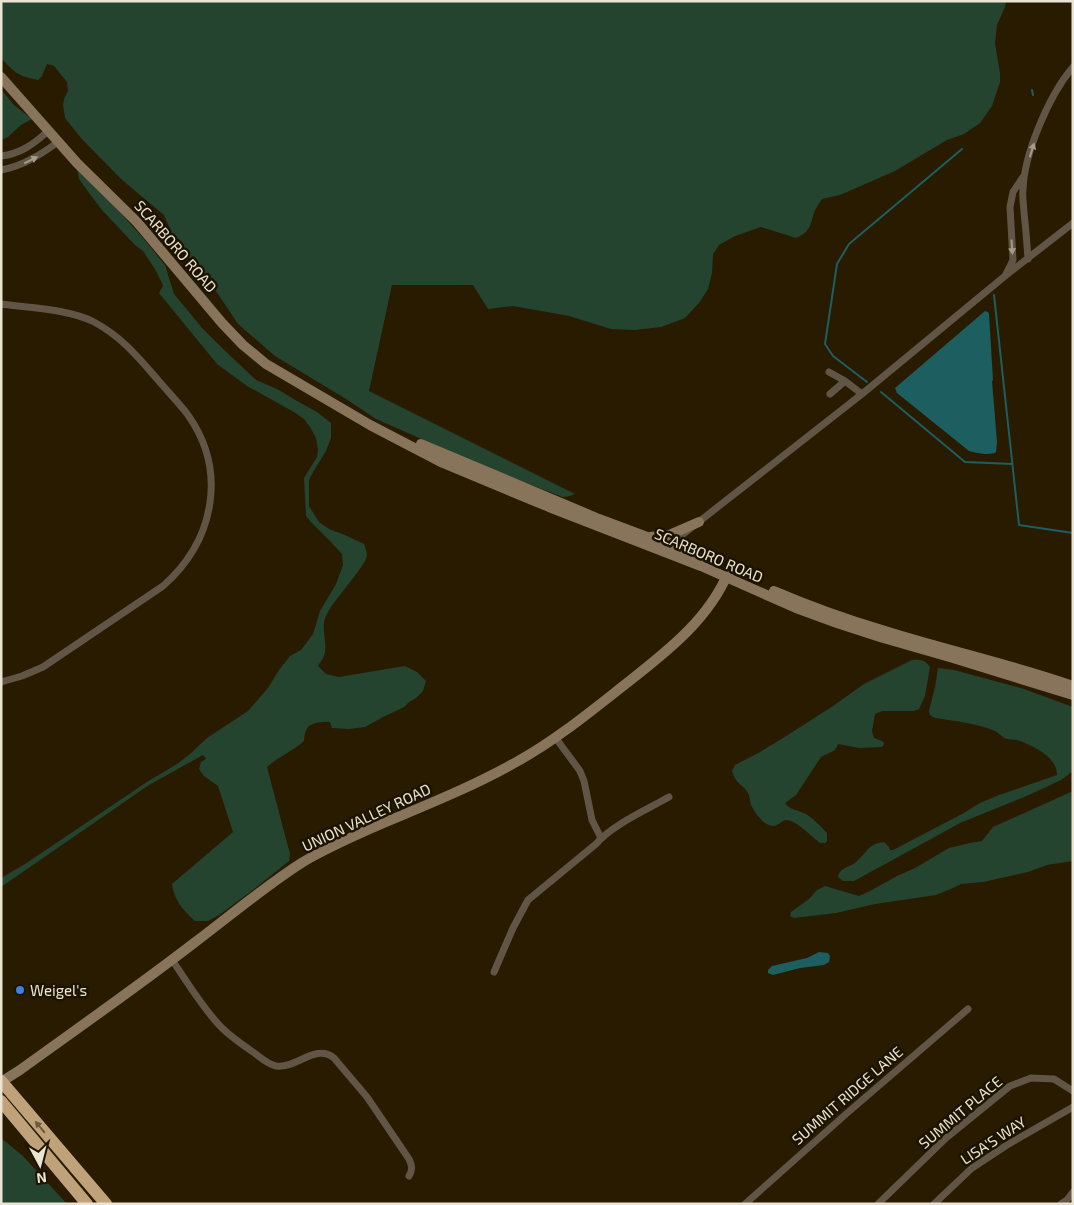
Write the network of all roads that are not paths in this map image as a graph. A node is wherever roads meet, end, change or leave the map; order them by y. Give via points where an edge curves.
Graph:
1 (1073, 67) edge
2 (1, 77) edge
3 (48, 131) junction
4 (58, 142) junction
5 (1, 156) edge
6 (1, 170) edge
7 (1024, 175) junction
8 (1073, 223) edge
9 (1028, 259) junction
10 (1005, 276) junction
11 (1, 304) edge
12 (829, 372) dead end
13 (845, 381) junction
14 (830, 394) dead end
15 (862, 394) junction
16 (347, 410) junction
17 (699, 522) junction
18 (646, 537) junction
19 (669, 550) junction
20 (728, 574) junction
21 (953, 658) junction
22 (1, 682) edge
23 (1073, 686) edge
24 (1073, 690) edge
25 (1073, 695) edge
26 (555, 737) junction
27 (669, 797) dead end
28 (601, 838) junction
29 (172, 960) junction
30 (494, 972) dead end
31 (968, 1009) dead end
32 (1, 1081) edge
33 (1073, 1092) edge
34 (1, 1101) edge
35 (1073, 1107) edge
36 (409, 1176) dead end
37 (1073, 1192) edge
38 (87, 1204) edge
39 (106, 1204) edge
40 (745, 1204) edge
41 (878, 1204) edge
42 (934, 1204) edge
43 (1061, 1204) edge

7 -> 1 street via 1050,101
2 - 3 main road, SCARBORO ROAD
3 - 4 main road, SCARBORO ROAD
3 - 5 street via 25,149
6 -> 4 street via 28,162
4 - 16 main road, SCARBORO ROAD via 137,222 243,345 266,364
7 - 9 street
7 -> 10 street via 1013,192 1010,207 1013,260
8 - 9 street
9 - 10 street
10 - 15 street
11 - 22 street via 65,312 92,321 113,333 188,415 204,446 211,489 208,515 200,538 173,577 43,667
12 - 13 street
13 - 14 street
13 - 15 street
15 - 17 street
16 - 18 main road, SCARBORO ROAD via 466,464
16 - 19 main road, SCARBORO ROAD via 443,463 549,507
17 - 18 main road via 669,534
17 - 19 street
18 - 19 main road, SCARBORO ROAD
19 - 20 main road, SCARBORO ROAD
20 - 21 main road, SCARBORO ROAD via 796,608
20 - 23 main road, SCARBORO ROAD via 882,631
20 - 26 main road, UNION VALLEY ROAD via 698,622 685,635
21 - 24 main road
21 - 25 main road, SCARBORO ROAD
26 - 28 street via 580,771 592,820
26 - 29 main road, UNION VALLEY ROAD via 486,778 319,853 282,876
27 - 28 street
28 - 30 street via 528,900
29 - 32 main road, UNION VALLEY ROAD
29 - 36 street via 222,1028 265,1062 287,1065 312,1054 331,1055 367,1097 409,1159 412,1167
31 - 40 street, SUMMIT RIDGE LANE
39 -> 32 highway
33 - 41 street, SUMMIT PLACE via 1054,1079 1031,1078 1010,1086 946,1138
34 - 38 highway
35 - 42 street, LISA'S WAY via 972,1168
37 - 43 street

